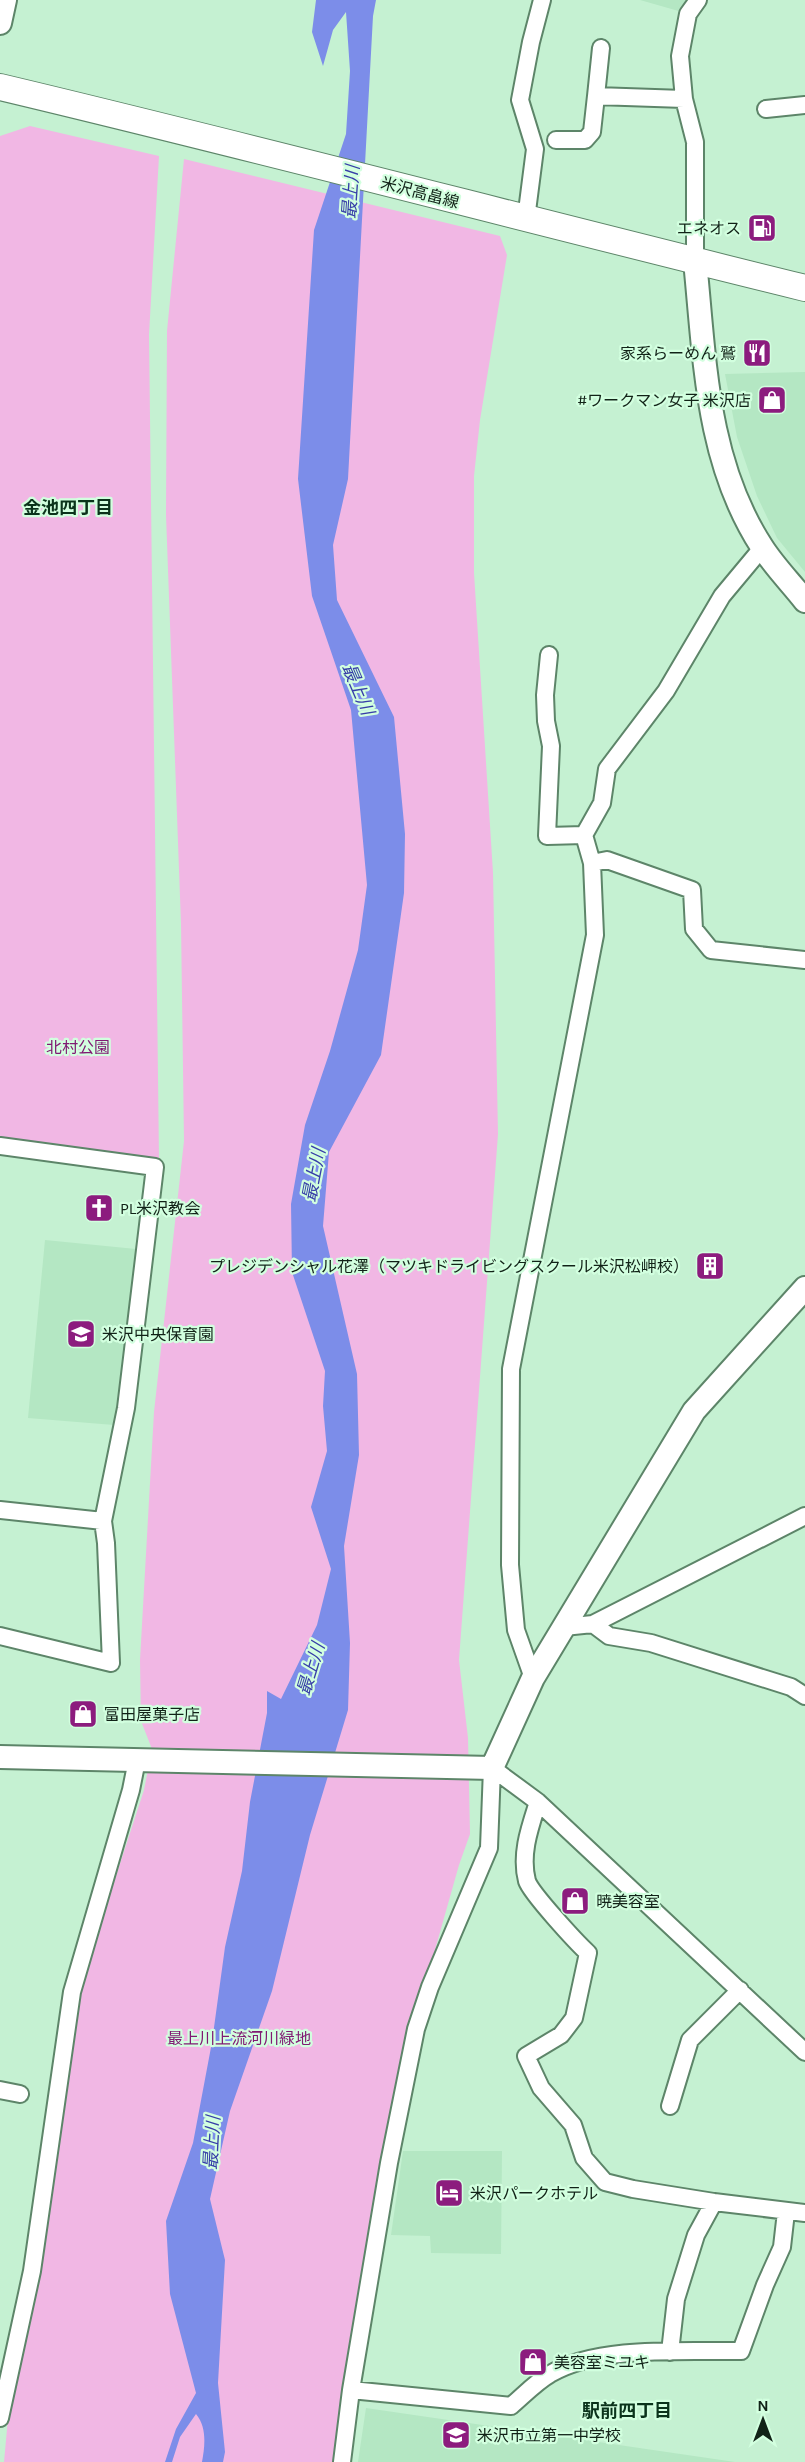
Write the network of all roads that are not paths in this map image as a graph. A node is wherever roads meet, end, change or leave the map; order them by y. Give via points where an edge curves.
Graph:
1 (5, 0) edge
2 (542, 0) edge
3 (698, 0) edge
4 (0, 23) edge
5 (601, 48) dead end
6 (0, 87) edge
7 (596, 96) junction
8 (684, 99) junction
9 (805, 105) edge
10 (766, 109) dead end
11 (556, 140) dead end
12 (514, 216) junction
13 (695, 261) junction
14 (805, 288) edge
15 (762, 548) junction
16 (805, 600) edge
17 (549, 655) dead end
18 (584, 835) junction
19 (592, 863) junction
20 (805, 960) edge
21 (0, 1146) edge
22 (805, 1288) edge
23 (0, 1510) edge
24 (805, 1516) edge
25 (103, 1521) junction
26 (592, 1624) junction
27 (564, 1627) junction
28 (0, 1636) edge
29 (533, 1678) junction
30 (805, 1696) edge
31 (0, 1757) edge
32 (137, 1760) junction
33 (492, 1768) junction
34 (538, 1802) junction
35 (740, 1990) junction
36 (805, 2052) edge
37 (0, 2091) edge
38 (20, 2094) dead end
39 (670, 2106) dead end
40 (714, 2202) junction
41 (786, 2212) junction
42 (805, 2213) edge
43 (670, 2352) junction
44 (351, 2390) junction
45 (0, 2418) edge
46 (342, 2462) edge

1 - 4 street
2 - 12 street via 520,100 535,149
3 - 8 street via 688,14 680,56
5 - 7 street
6 - 12 main road, 米沢高畠線
7 - 8 street
7 - 11 street via 592,132 585,140
8 - 13 street via 695,142
9 - 10 street
12 - 13 main road, 米沢高畠線
13 - 14 main road, 米沢高畠線
13 - 15 street via 709,403 722,465
15 - 16 street
15 - 18 street via 722,596 666,691 607,770 602,804
17 - 18 street via 545,695 550,746 547,836
18 - 19 street
19 - 20 street via 607,860 692,890 694,929 711,950
19 - 29 street via 595,935 511,1369 510,1565 516,1630
21 - 25 street via 155,1167 126,1408
22 - 27 street via 694,1411
23 - 25 street
24 - 26 street
25 - 28 street via 111,1663
26 - 27 street
26 - 30 street via 609,1636 651,1643 791,1687
27 - 29 street
29 - 33 street
31 - 32 street
32 - 33 street
32 - 45 street via 72,1992 32,2271
33 - 34 street
33 - 44 street via 489,1848 416,2029
34 - 35 street
34 - 40 street via 525,1843 527,1882 588,1953 574,2018 561,2035 526,2056 542,2088 573,2125 584,2158 605,2182
35 - 36 street
35 - 39 street via 690,2040
37 - 38 street
40 - 41 street
40 - 43 street via 696,2235 676,2298
41 - 42 street
41 - 43 street via 782,2247 741,2351
43 - 44 street via 590,2357 550,2374 511,2406
44 - 46 street

